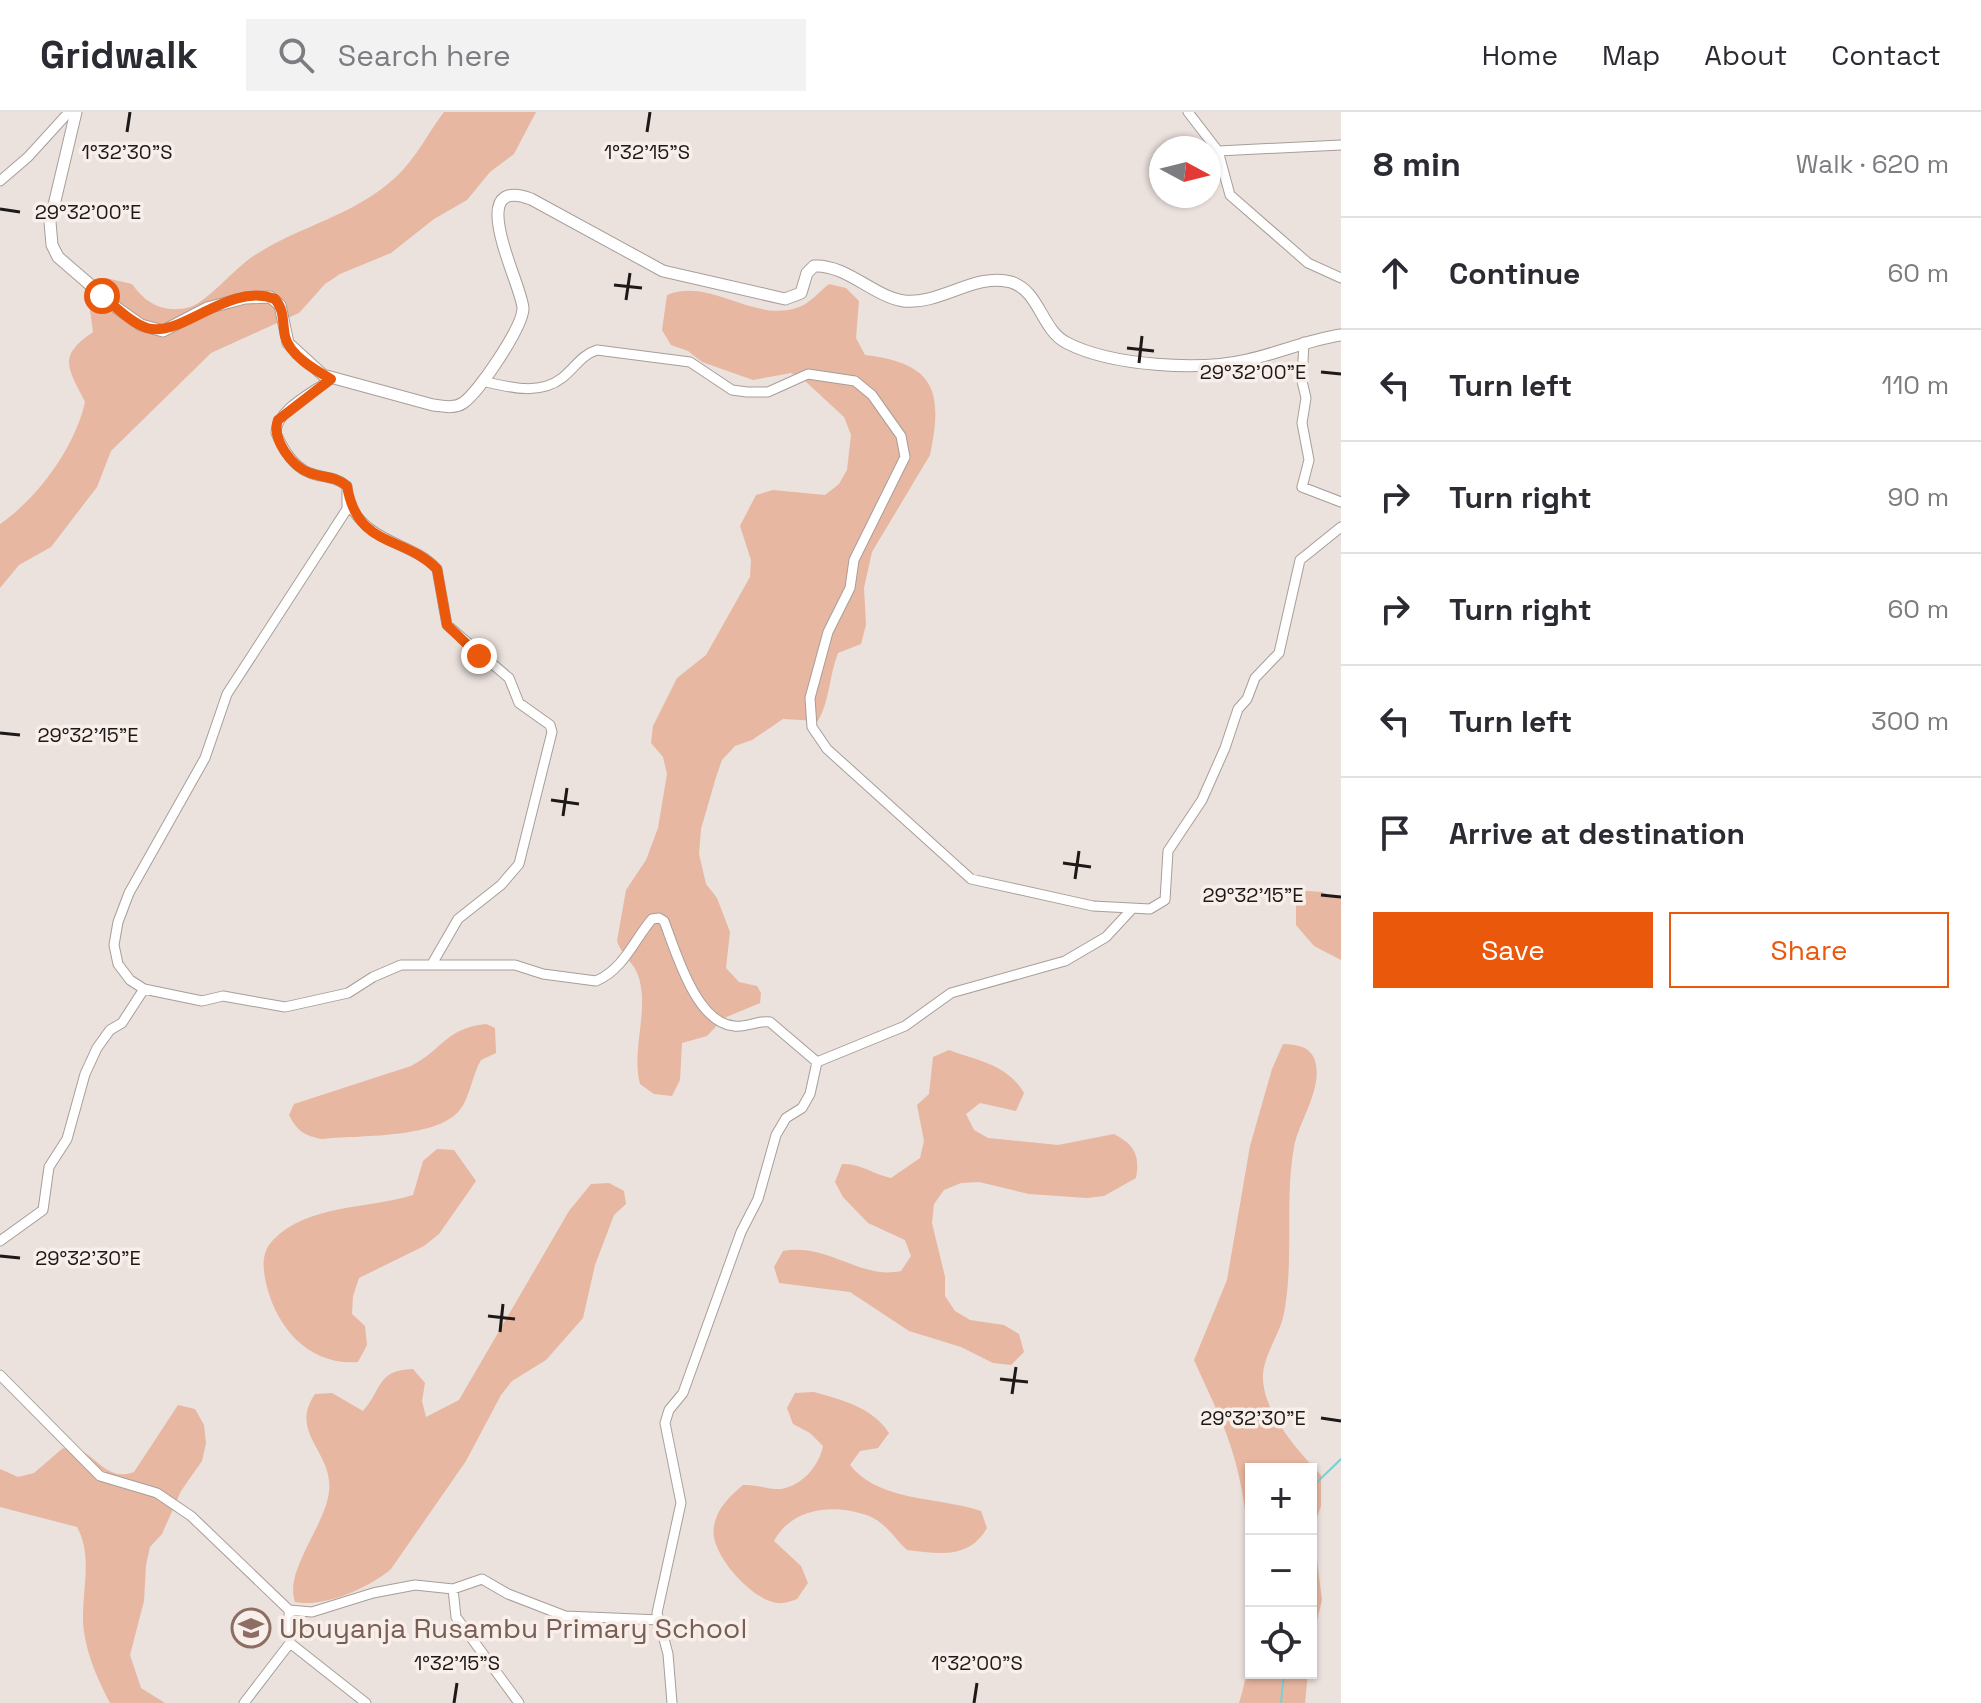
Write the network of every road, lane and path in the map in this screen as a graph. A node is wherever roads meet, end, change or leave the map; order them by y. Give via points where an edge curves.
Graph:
1 (69, 112) edge
2 (76, 112) edge
3 (1188, 112) edge
4 (1206, 136) edge
5 (1341, 145) edge
6 (1221, 151) edge
7 (1221, 162) edge
8 (0, 181) edge
9 (1341, 278) edge
10 (1341, 335) edge
11 (1304, 342) junction
12 (331, 379) junction
13 (482, 381) junction
14 (348, 502) junction
15 (1341, 502) edge
16 (1341, 527) edge
17 (1132, 909) junction
18 (432, 964) junction
19 (144, 989) junction
20 (817, 1062) junction
21 (0, 1241) edge
22 (0, 1375) edge
23 (453, 1589) junction
24 (289, 1610) junction
25 (660, 1620) junction
26 (290, 1643) junction
27 (244, 1703) edge
28 (366, 1703) edge
29 (519, 1703) edge
30 (672, 1703) edge

1 - 8 street
2 - 12 main road via 50,222 58,257 150,329 173,329 198,312 245,298 275,299 288,343
3 - 4 street
5 - 6 street
7 - 9 street via 1230,195 1308,263
10 - 11 main road
11 - 13 main road via 1224,365 1137,361 1062,340 1029,295 1011,282 993,281 908,301 821,266 810,269 796,297 785,299 663,271 515,195 503,200 498,226 523,311
11 - 15 street via 1302,423 1309,460 1302,487
12 - 13 main road via 447,407 465,402
12 - 14 street via 287,411 278,420 276,433 297,465 347,486
13 - 17 street via 544,388 597,350 690,362 732,390 768,392 808,374 855,381 864,388 901,436 905,457 868,525 850,588 828,632 810,698 812,727 827,749 971,879 1093,906
14 - 18 street via 370,529 437,569 451,631 509,678 519,703 552,732 519,864 458,919
14 - 19 street via 227,694 205,758 129,893 114,945 118,964
16 - 17 street via 1300,560 1279,653 1255,678 1202,800 1168,851 1165,900 1161,906
17 - 20 street via 1106,937 1065,961 951,993 905,1026
18 - 19 street via 401,965 348,993 298,1006 223,996 202,1001
18 - 20 street via 515,965 596,981 623,962 643,929 659,918 705,1011 733,1026 770,1022
19 - 21 street via 97,1048 85,1074 67,1139 49,1167 43,1210
20 - 25 street via 810,1094 776,1135 758,1199 683,1393 665,1423 681,1503 658,1604
22 - 24 street via 100,1476 157,1493 191,1516
23 - 24 street via 415,1585 312,1612
23 - 25 street via 482,1579 565,1616
23 - 29 street via 456,1617
24 - 26 street
25 - 30 street
26 - 27 street
26 - 28 street

